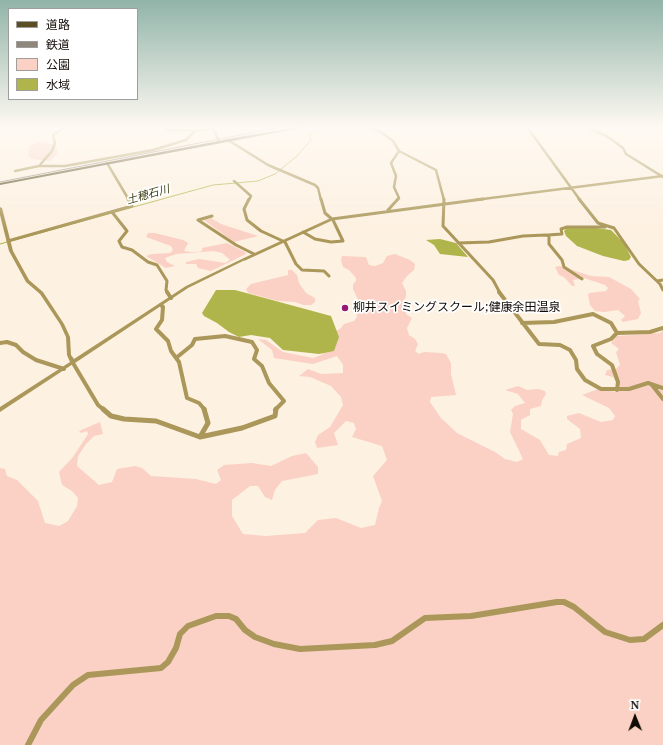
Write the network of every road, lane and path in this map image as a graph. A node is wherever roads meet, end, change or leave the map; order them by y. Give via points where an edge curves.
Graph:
1 (43, 162) edge
2 (88, 162) edge
3 (114, 162) edge
4 (264, 162) edge
5 (391, 162) edge
6 (420, 162) edge
7 (552, 162) edge
8 (638, 162) edge
9 (107, 163) junction
10 (40, 166) junction
11 (15, 171) dead end
12 (663, 177) edge
13 (234, 182) dead end
14 (0, 184) edge
15 (570, 188) junction
16 (445, 204) junction
17 (0, 208) edge
18 (389, 211) junction
19 (113, 213) junction
20 (212, 216) dead end
21 (332, 219) junction
22 (303, 232) junction
23 (616, 232) junction
24 (548, 235) junction
25 (8, 241) junction
26 (285, 242) junction
27 (458, 243) junction
28 (254, 254) junction
29 (245, 258) joint
30 (329, 276) dead end
31 (582, 279) dead end
32 (663, 280) edge
33 (657, 281) junction
34 (663, 290) edge
35 (171, 298) junction
36 (161, 305) junction
37 (522, 323) junction
38 (663, 328) edge
39 (617, 333) junction
40 (0, 343) edge
41 (176, 358) junction
42 (73, 363) junction
43 (64, 369) junction
44 (652, 384) junction
45 (663, 388) edge
46 (617, 390) junction
47 (663, 399) edge
48 (0, 410) edge
49 (200, 437) junction
50 (663, 625) edge
51 (28, 745) edge

1 - 10 street
2 - 10 street via 65,166
3 - 9 main road
4 - 21 street via 315,185 325,213
5 - 18 street via 396,176 394,187 399,198
6 - 16 street via 436,170
7 - 15 street
8 - 12 street
9 - 14 main road
9 - 19 street via 132,206
10 - 11 street
12 - 15 street
13 - 26 street via 251,196 244,210 247,220 261,231
15 - 16 street
15 - 23 street via 598,223 611,227
16 - 18 street
16 - 27 street via 444,226
17 - 25 street
18 - 21 street
19 - 25 street
19 - 35 street via 127,231 119,241 122,247 132,250 159,267 167,281 166,290
20 - 28 street via 198,220 236,246
21 - 22 street
21 - 22 street via 343,240 341,242 315,239
22 - 26 street
23 - 24 street via 603,227 567,227 562,229 562,234
23 - 33 street via 639,264
24 - 27 street
24 - 31 street via 549,244 562,260 564,267
25 - 42 street via 27,281 42,294 62,324 68,337 69,355
26 - 28 street
26 - 30 street via 296,264 302,270 324,271
27 - 37 street via 493,280
28 - 29 street
29 - 35 street via 199,280
32 - 33 street
33 - 34 street
35 - 36 street
36 - 41 street via 162,320 156,329 168,341
36 - 42 street
37 - 39 street via 554,322 593,314 611,323
37 - 46 street via 539,344 560,345 570,350 576,360 577,369 585,380 601,388
38 - 39 street via 650,332
39 - 46 street via 611,339 593,346 597,354 612,365 618,382
40 - 43 street via 16,345 36,360
41 - 49 street via 187,398 205,410 208,423
41 - 49 street via 192,345 195,338 225,336 252,342 257,350 254,360 262,366 269,383 284,401 275,410 275,416 248,426
42 - 43 street
42 - 49 street via 98,405 111,416 156,421
43 - 48 street
44 - 45 street
44 - 46 street
44 - 47 street
50 - 51 street via 644,639 630,640 605,632 574,607 557,602 471,616 425,618 397,639 375,645 300,649 255,637 236,619 216,616 188,626 180,634 168,662 161,668 88,676 73,685 41,720

